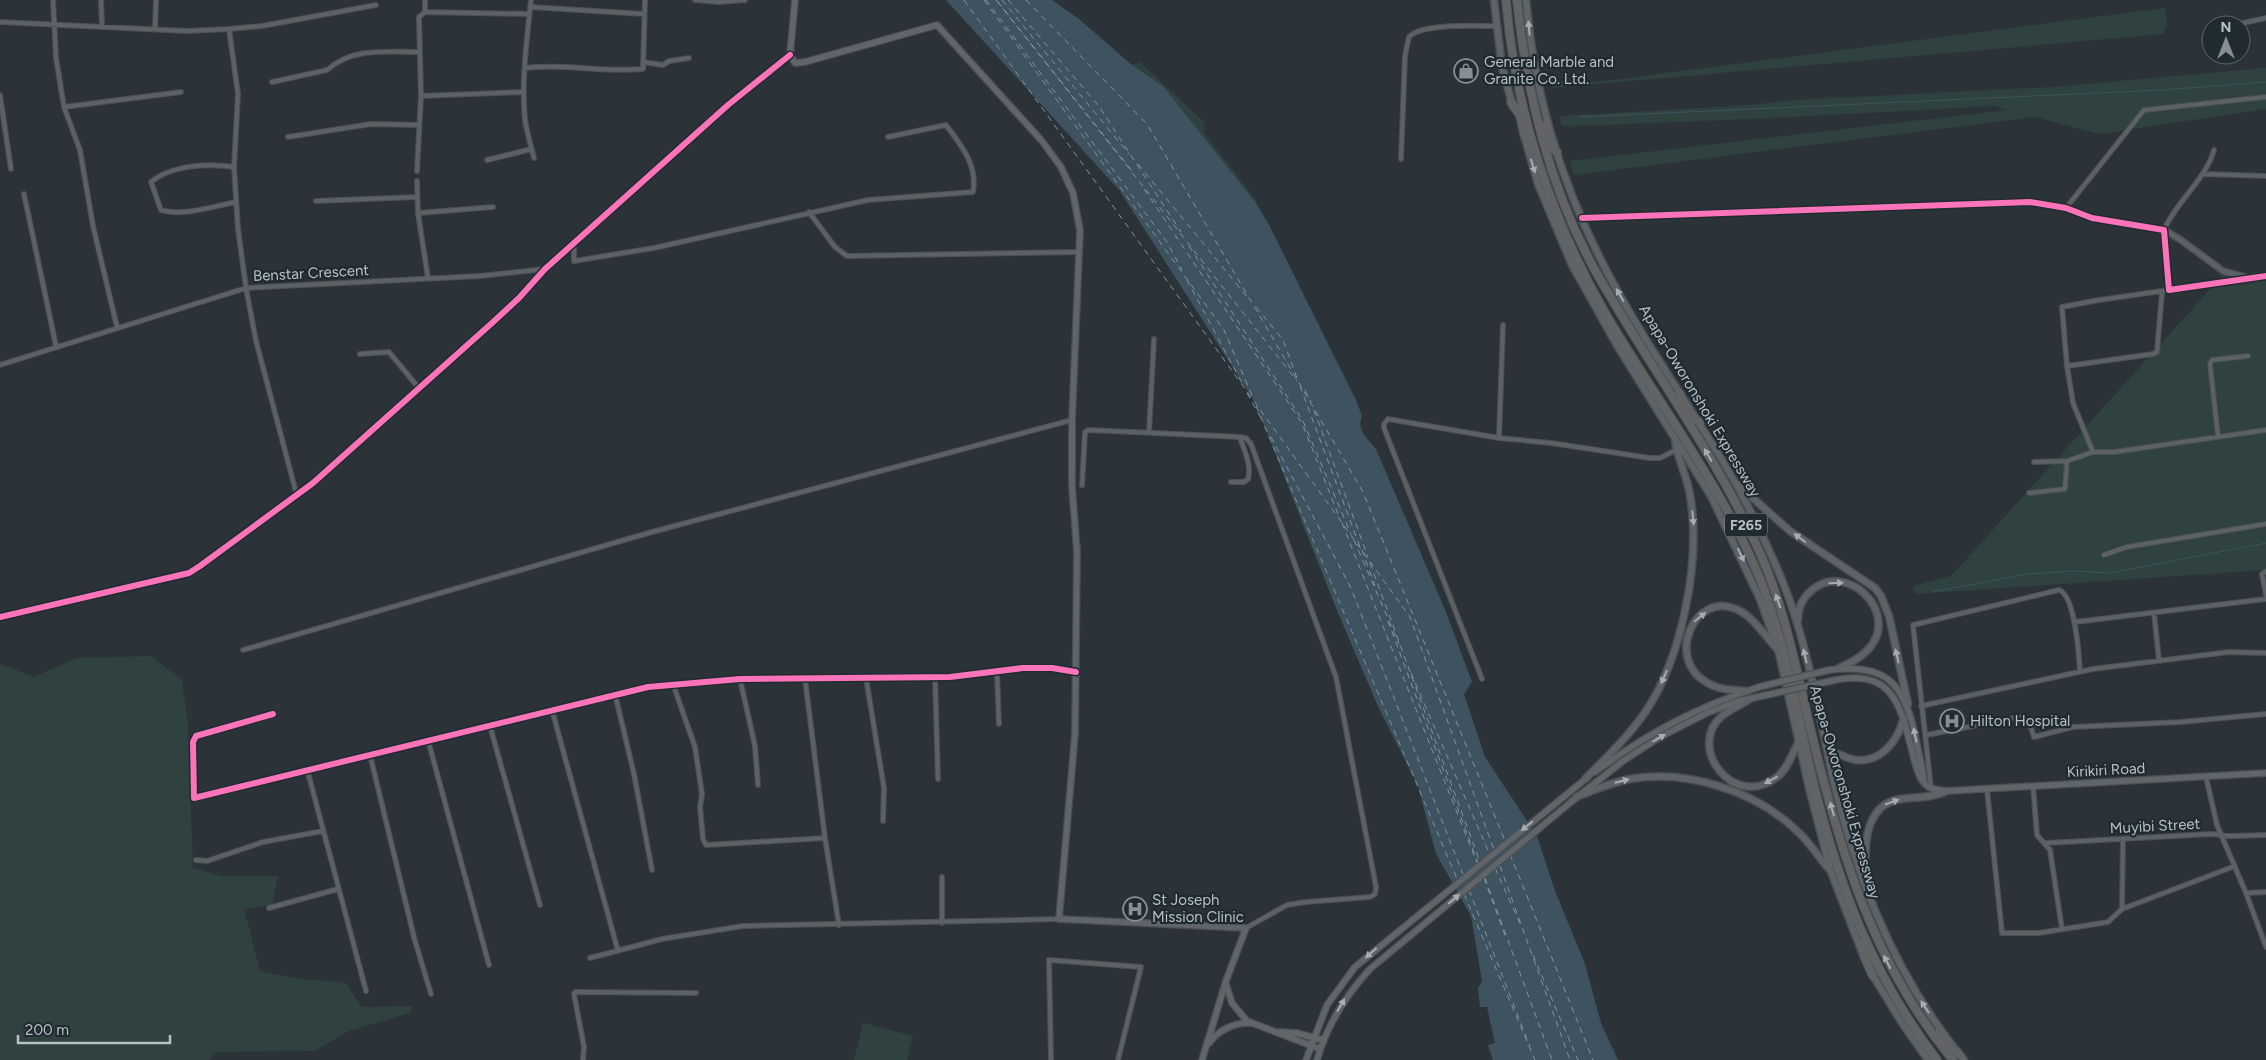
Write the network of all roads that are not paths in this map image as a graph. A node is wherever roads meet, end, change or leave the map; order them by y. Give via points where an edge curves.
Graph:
1 (53, 0) edge
2 (101, 0) edge
3 (156, 0) edge
4 (425, 0) edge
5 (531, 0) edge
6 (645, 0) edge
7 (695, 0) edge
8 (746, 0) edge
9 (795, 0) edge
10 (1494, 0) edge
11 (1506, 0) edge
12 (1516, 0) edge
13 (1526, 0) edge
14 (376, 5) dead end
15 (530, 7) junction
16 (425, 12) junction
17 (529, 14) junction
18 (644, 14) junction
19 (2266, 18) edge
20 (2251, 21) edge
21 (0, 22) edge
22 (56, 24) junction
23 (102, 26) junction
24 (1496, 26) junction
25 (155, 29) junction
26 (228, 29) junction
27 (420, 52) junction
28 (790, 55) junction
29 (689, 58) dead end
30 (643, 62) junction
31 (525, 68) junction
32 (272, 82) dead end
33 (181, 92) dead end
34 (524, 92) junction
35 (0, 95) edge
36 (420, 96) junction
37 (2266, 97) edge
38 (1522, 99) junction
39 (1511, 102) junction
40 (64, 107) junction
41 (1520, 116) junction
42 (1547, 123) junction
43 (419, 125) junction
44 (1541, 132) junction
45 (888, 136) dead end
46 (288, 137) dead end
47 (1529, 137) junction
48 (532, 149) junction
49 (2214, 150) dead end
50 (1557, 152) junction
51 (534, 158) dead end
52 (1401, 159) dead end
53 (487, 160) dead end
54 (234, 166) junction
55 (11, 169) dead end
56 (418, 171) dead end
57 (2204, 174) junction
58 (2266, 176) edge
59 (418, 181) dead end
60 (24, 194) dead end
61 (417, 197) junction
62 (316, 201) dead end
63 (236, 202) junction
64 (493, 208) dead end
65 (2066, 208) junction
66 (809, 212) junction
67 (418, 213) junction
68 (1582, 218) junction
69 (2164, 230) junction
70 (574, 244) junction
71 (1079, 252) junction
72 (544, 269) junction
73 (2266, 276) edge
74 (428, 278) junction
75 (2248, 278) junction
76 (246, 288) junction
77 (2169, 290) junction
78 (2162, 293) junction
79 (1503, 325) dead end
80 (117, 327) junction
81 (1154, 339) dead end
82 (56, 346) junction
83 (360, 354) dead end
84 (2248, 356) dead end
85 (0, 365) edge
86 (2067, 366) junction
87 (418, 388) junction
88 (1680, 394) junction
89 (1675, 402) junction
90 (1687, 411) junction
91 (1072, 420) junction
92 (1700, 423) junction
93 (1693, 430) junction
94 (2266, 430) edge
95 (1150, 432) junction
96 (1240, 436) junction
97 (1675, 437) junction
98 (2218, 437) junction
99 (1499, 438) junction
100 (1676, 450) junction
101 (2093, 452) junction
102 (2067, 460) junction
103 (2034, 462) dead end
104 (1231, 482) dead end
105 (1736, 483) junction
106 (1082, 485) dead end
107 (2029, 493) dead end
108 (297, 496) junction
109 (2266, 524) edge
110 (2104, 555) dead end
111 (2266, 571) edge
112 (2266, 597) edge
113 (2154, 613) junction
114 (0, 617) edge
115 (2076, 622) junction
116 (1798, 626) junction
117 (244, 650) dead end
118 (1779, 653) junction
119 (2266, 653) edge
120 (2159, 660) junction
121 (1839, 668) junction
122 (997, 672) junction
123 (1076, 672) junction
124 (2080, 672) junction
125 (935, 677) junction
126 (866, 678) junction
127 (740, 679) junction
128 (805, 679) junction
129 (1482, 679) dead end
130 (673, 684) junction
131 (1747, 690) junction
132 (615, 694) junction
133 (1750, 699) junction
134 (1908, 704) junction
135 (1921, 706) junction
136 (552, 710) junction
137 (273, 714) dead end
138 (2266, 714) edge
139 (1904, 718) junction
140 (999, 724) dead end
141 (490, 726) junction
142 (1926, 735) junction
143 (1824, 737) junction
144 (428, 740) junction
145 (1800, 742) junction
146 (370, 755) junction
147 (307, 770) junction
148 (2266, 773) edge
149 (2206, 777) junction
150 (938, 779) dead end
151 (1585, 779) junction
152 (1924, 783) junction
153 (758, 785) dead end
154 (2033, 786) junction
155 (1931, 788) junction
156 (1987, 789) junction
157 (1947, 791) junction
158 (1574, 799) junction
159 (883, 821) dead end
160 (323, 831) junction
161 (2221, 835) junction
162 (2266, 835) edge
163 (825, 838) junction
164 (2123, 839) junction
165 (2046, 843) junction
166 (196, 860) dead end
167 (2235, 866) junction
168 (652, 870) dead end
169 (1831, 872) junction
170 (942, 877) dead end
171 (338, 889) junction
172 (1866, 892) junction
173 (2266, 892) edge
174 (2246, 893) junction
175 (540, 905) dead end
176 (269, 908) dead end
177 (2122, 909) junction
178 (1059, 919) junction
179 (942, 923) junction
180 (839, 925) junction
181 (1246, 928) junction
182 (2062, 929) junction
183 (1861, 942) junction
184 (2266, 947) edge
185 (618, 951) junction
186 (590, 958) dead end
187 (490, 965) dead end
188 (1876, 974) junction
189 (1226, 981) junction
190 (366, 991) dead end
191 (696, 993) dead end
192 (431, 994) dead end
193 (1252, 1024) junction
194 (1940, 1030) junction
195 (1278, 1032) junction
196 (1931, 1032) junction
197 (1313, 1037) junction
198 (1324, 1040) junction
199 (1944, 1043) junction
200 (1207, 1045) junction
201 (1310, 1046) junction
202 (1320, 1049) junction
203 (1956, 1058) edge
204 (583, 1060) edge
205 (1051, 1060) edge
206 (1118, 1060) edge
207 (1202, 1060) edge
208 (1306, 1060) edge
209 (1317, 1060) edge
210 (1928, 1060) edge
211 (1937, 1060) edge

1 - 22 street
2 - 23 street
3 - 25 street
4 - 16 street
5 - 15 street
6 - 18 street
7 - 8 street
9 - 28 main road
10 - 24 main road, Apapa-Oworonshoki Expressway
11 - 38 highway, Apapa-Oworonshoki Expressway / F265 via 1513,61
12 - 44 highway via 1524,66
42 -> 13 main road, Apapa-Oworonshoki Expressway via 1534,64
14 - 26 street
15 - 17 street
15 - 18 street
16 - 17 street
16 - 27 street via 419,18
17 - 31 street
18 - 30 street
19 - 20 street
21 - 22 street
22 - 23 street
22 - 40 street via 56,58
23 - 25 street
24 - 39 main road, Apapa-Oworonshoki Expressway
24 - 52 street via 1443,27 1417,31 1409,37 1405,56
25 - 26 street
26 - 54 street via 238,94
27 - 32 street via 361,53 327,70
27 - 36 street
28 - 70 street via 728,105
28 - 71 main road via 792,61 799,63 937,25 1042,141 1061,167 1073,193 1080,230
29 - 30 street via 663,65
30 - 31 street via 640,70
31 - 34 street
33 - 40 street
34 - 36 street
34 - 48 street
35 - 55 street
36 - 43 street
37 - 65 street via 2144,110
38 - 41 highway
38 - 47 highway, Apapa-Oworonshoki Expressway / F265
39 - 41 highway
39 - 47 main road, Apapa-Oworonshoki Expressway
40 - 80 street via 80,150 93,226
41 - 47 highway
42 - 44 highway
42 - 50 main road, Apapa-Oworonshoki Expressway
43 - 46 street via 354,126
43 - 56 street
44 - 47 highway
44 - 50 highway
44 - 89 highway, Apapa-Oworonshoki Expressway / F265 via 1570,218 1595,270
45 - 66 street via 946,125 970,161 973,192 868,200
47 -> 97 main road, Apapa-Oworonshoki Expressway via 1538,184 1572,264 1618,347
47 - 183 highway, Apapa-Oworonshoki Expressway / F265 via 1561,225 1588,281 1718,495 1758,575 1782,639 1828,836
48 - 51 street
48 - 53 street
49 - 57 street
50 - 68 main road, Apapa-Oworonshoki Expressway
54 - 63 street
54 - 63 street via 190,167 151,182 161,210 176,212
57 - 58 street
57 - 69 street via 2177,206
59 - 61 street
60 - 82 street
61 - 62 street
61 - 67 street
63 - 76 street
64 - 67 street
65 - 68 street via 2030,202
65 - 69 street via 2092,218
66 - 70 street via 654,248 574,261
66 - 71 street via 835,247 847,256
67 - 74 street
88 -> 68 main road, Apapa-Oworonshoki Expressway via 1609,275
69 - 75 street via 2223,271
69 - 77 street
70 - 72 street
71 - 91 main road
72 - 74 street, Benstar Crescent
72 - 87 street via 512,304
73 - 75 street
74 - 76 street, Benstar Crescent
75 - 77 street
76 - 80 street, Benstar Crescent
76 - 108 street via 256,341
77 - 78 street
78 - 86 street via 2157,352
78 - 86 street via 2062,307
79 - 99 street
80 - 82 street, Benstar Crescent
81 - 95 street
82 - 85 street, Benstar Crescent
83 - 87 street via 389,352
84 - 98 street via 2212,360 2210,364
86 - 101 street via 2073,403
87 - 108 street
88 - 90 highway
88 - 92 main road, Apapa-Oworonshoki Expressway
89 - 90 highway
89 - 93 highway, Apapa-Oworonshoki Expressway / F265
90 - 92 highway
90 - 93 highway
91 - 117 street via 652,532
91 - 123 main road via 1072,487 1077,552
92 - 105 main road, Apapa-Oworonshoki Expressway
196 -> 93 highway, Apapa-Oworonshoki Expressway / F265 via 1892,970 1860,903 1772,583 1735,502
94 - 98 street
95 - 96 street
95 - 106 street via 1085,432
96 - 104 street via 1250,469 1244,482
96 - 181 street via 1251,444 1336,677 1376,887 1375,894 1370,897 1287,905
97 - 100 main road
97 -> 118 main road, Apapa-Oworonshoki Expressway via 1733,539 1760,599
98 - 101 street via 2114,452
99 - 100 street via 1650,458 1660,458
99 - 129 street via 1392,418 1384,424
100 -> 151 main road via 1687,478 1694,524 1684,614 1670,662 1647,709
101 - 102 street
102 - 103 street
102 - 107 street via 2065,489
105 - 116 main road, Apapa-Oworonshoki Expressway via 1775,564
134 -> 105 main road via 1887,611 1875,588 1790,531
108 - 114 street via 189,573
109 - 110 street via 2127,547
111 - 112 street via 2262,574
112 - 113 street
113 - 115 street
113 - 120 street
115 - 124 street
115 - 135 street via 2065,593 2059,590 1913,624
116 -> 121 main road via 1798,610 1802,601 1815,588 1825,583 1848,582 1860,588 1877,614 1876,635 1872,645 1854,661
143 -> 116 main road, Apapa-Oworonshoki Expressway
131 -> 118 main road via 1716,687 1704,682 1694,670 1686,649 1691,625 1711,609 1735,608 1746,614
118 - 145 main road, Apapa-Oworonshoki Expressway
119 - 120 street via 2229,652
120 - 124 street
121 - 131 main road, bridge
121 - 134 main road via 1862,669 1883,676 1897,686
122 - 123 street via 1052,668
122 - 125 street
122 - 140 street
123 - 178 main road via 1075,734
124 - 135 street
125 - 126 street
125 - 150 street
126 - 128 street
126 - 159 street via 884,788
127 - 128 street
127 - 130 street
127 - 153 street via 755,746
128 - 163 street
130 - 132 street
130 - 163 street via 695,747 706,845
131 - 151 main road via 1710,703 1664,726
132 - 136 street
132 - 168 street
133 - 139 main road, bridge via 1859,677 1882,684 1894,695
145 -> 133 main road via 1782,772 1767,783 1745,786 1724,777 1712,760 1713,732 1721,717
158 -> 133 main road via 1623,761 1660,738 1724,706
152 -> 134 main road
135 - 142 street
136 - 141 street
136 - 185 street
137 - 147 street via 196,736 193,742 194,798
138 - 142 street via 2073,727 2036,737 2032,736 2029,721 2020,718
139 - 143 main road via 1894,743 1868,760 1850,760 1838,754 1830,749
139 - 152 main road via 1918,774
141 - 144 street
141 - 175 street
142 - 155 street
143 - 172 main road, Apapa-Oworonshoki Expressway
144 - 146 street
144 - 187 street
145 - 169 main road, Apapa-Oworonshoki Expressway
146 - 147 street
146 - 192 street
147 - 160 street
148 - 149 main road, Kirikiri Road
149 - 154 main road, Kirikiri Road
149 - 161 street
151 -> 197 main road via 1377,948 1345,979 1327,1005
152 - 155 main road
154 - 156 main road, Kirikiri Road
154 - 165 street via 2037,835
155 - 157 main road, Kirikiri Road
156 - 157 main road, Kirikiri Road
156 - 182 street via 2002,933
172 -> 157 main road via 1868,834 1875,812 1892,801
158 -> 169 main road via 1617,782 1648,777 1681,778 1712,785 1746,797 1778,815 1797,830
198 -> 158 main road via 1345,999 1388,954
160 - 166 street via 263,842 207,861
160 - 171 street
161 - 162 street, Muyibi Street
161 - 164 street, Muyibi Street
161 - 167 street
163 - 180 street
164 - 165 street, Muyibi Street
164 - 177 street
165 - 182 street via 2050,850
167 - 174 street
167 - 177 street
169 - 183 main road, Apapa-Oworonshoki Expressway
170 - 179 street
171 - 176 street
171 - 190 street
194 -> 172 main road, Apapa-Oworonshoki Expressway via 1907,978
173 - 174 street
174 - 184 street
177 - 182 street via 2108,922
178 - 179 street
178 - 181 main road
179 - 180 street
180 - 185 street via 716,929
181 - 189 main road
183 - 188 highway, Apapa-Oworonshoki Expressway / F265
183 - 188 highway via 1864,956
185 - 186 street
188 - 210 main road, Apapa-Oworonshoki Expressway via 1902,1023
188 - 211 highway, Apapa-Oworonshoki Expressway / F265
189 - 193 main road via 1232,1003
189 - 200 main road
191 - 204 street via 575,992 584,1047
193 - 195 main road
193 - 200 main road via 1239,1024 1224,1030
194 - 199 highway
194 - 203 main road, Apapa-Oworonshoki Expressway
195 - 197 main road
195 - 201 main road
196 - 199 highway
196 - 203 highway, Apapa-Oworonshoki Expressway / F265
197 - 198 main road
197 - 201 main road
198 - 202 main road
199 - 203 highway
200 - 207 main road
201 - 202 main road
201 - 208 main road
202 - 209 main road
205 - 206 street via 1049,960 1141,967

